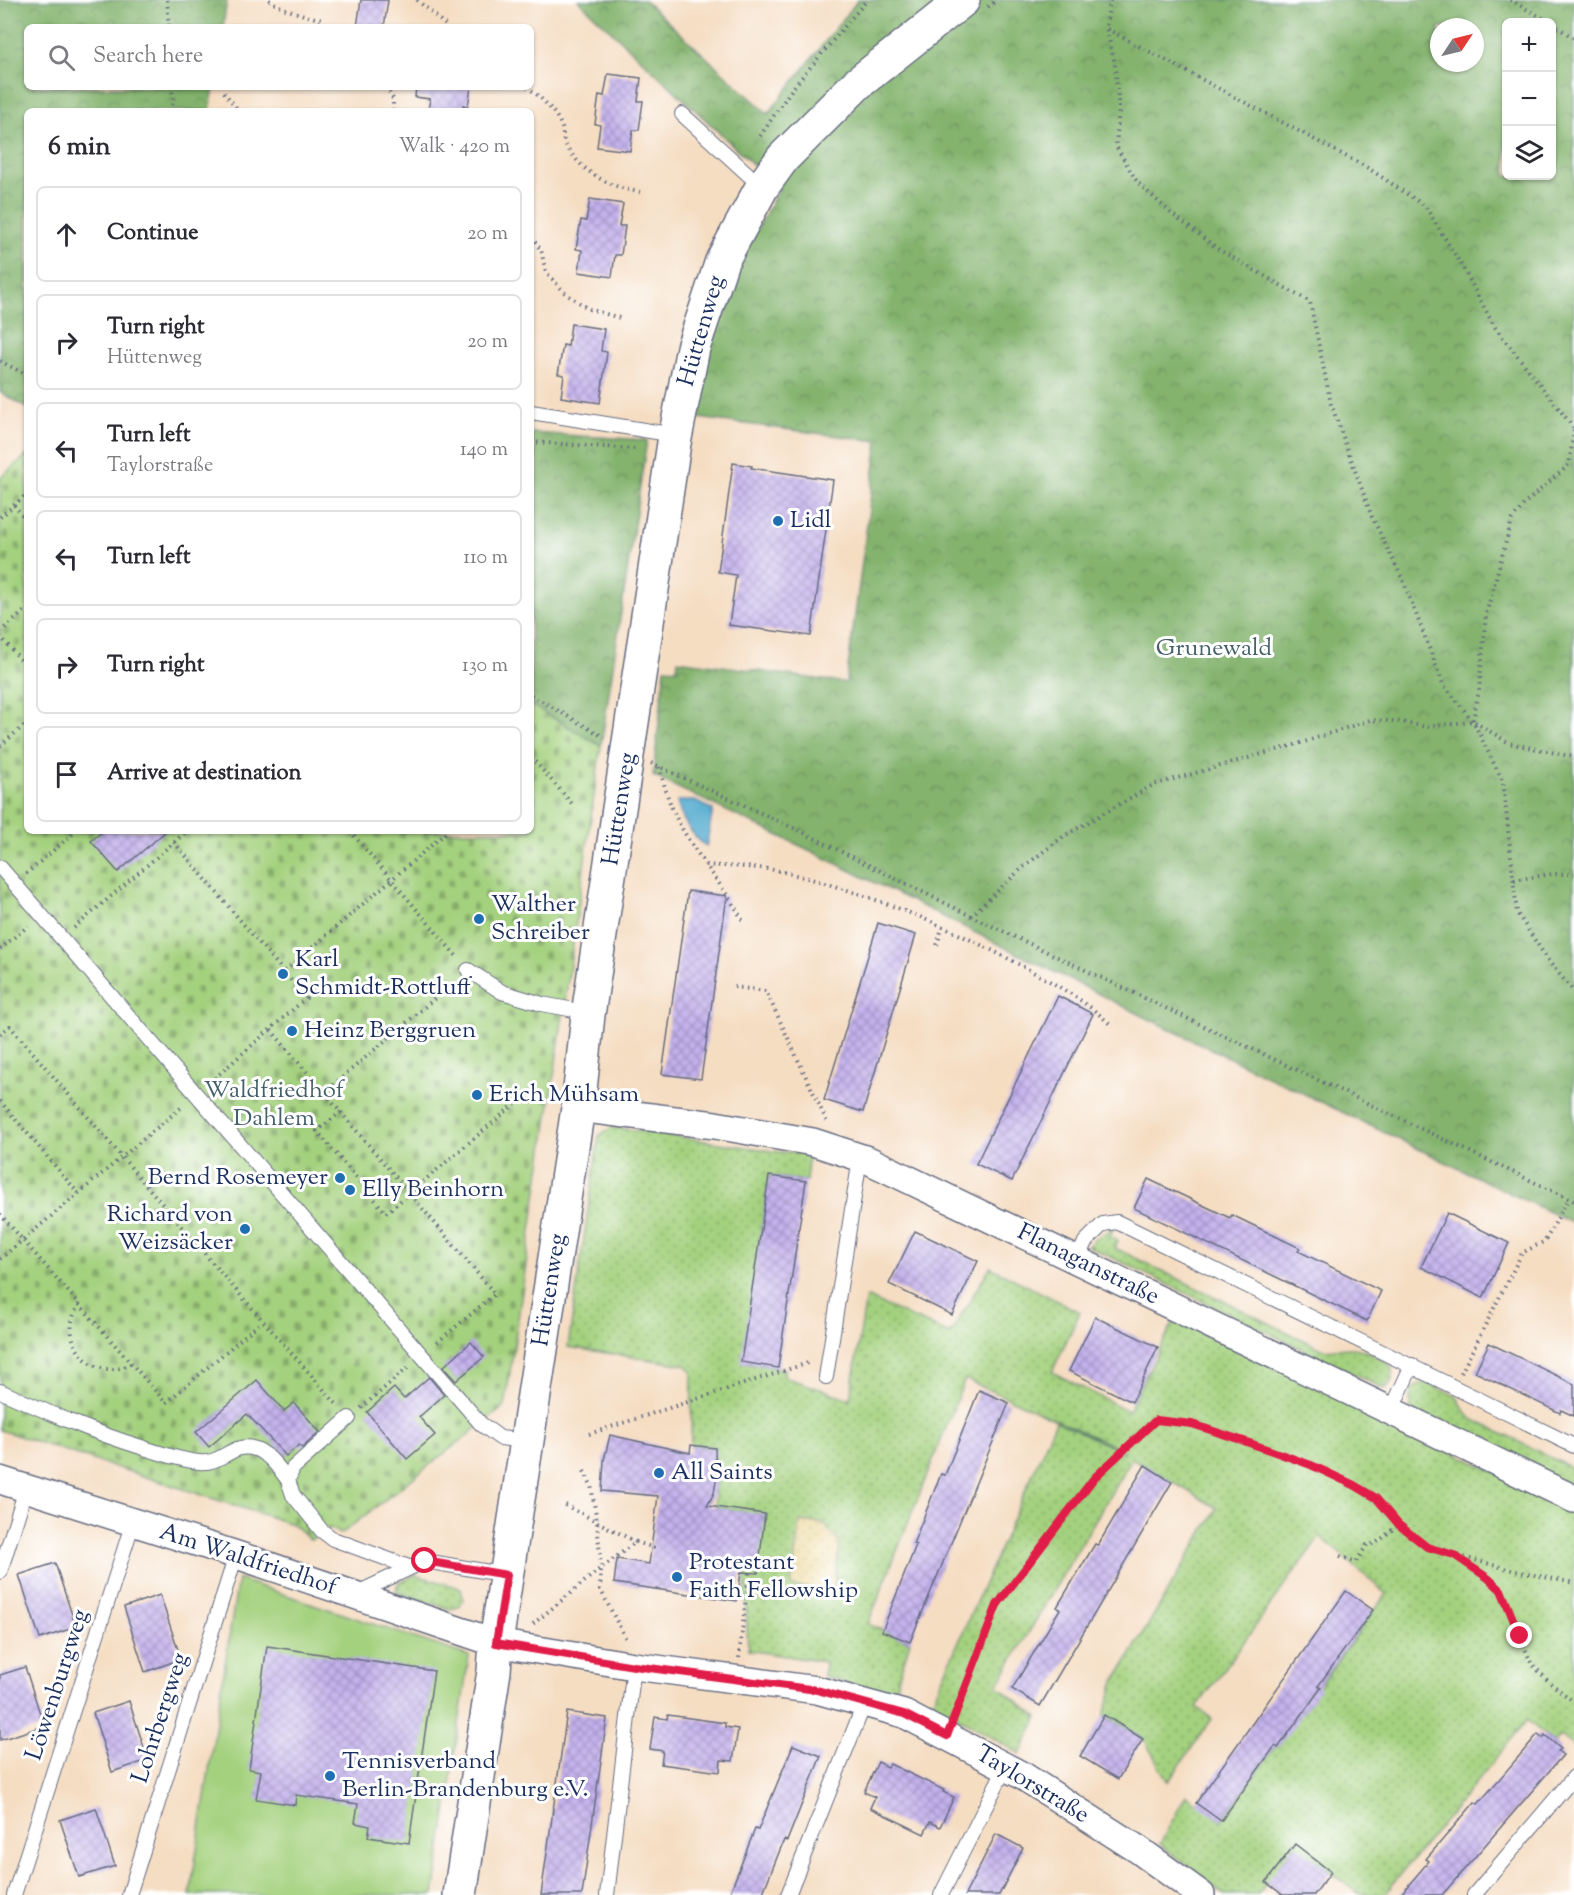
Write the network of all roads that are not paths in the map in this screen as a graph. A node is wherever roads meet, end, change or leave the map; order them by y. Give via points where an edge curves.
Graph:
1 (975, 4) edge
2 (682, 114) dead end
3 (762, 188) junction
4 (534, 413) edge
5 (675, 439) junction
6 (0, 867) edge
7 (468, 970) road end
8 (569, 1009) dead end
9 (578, 1107) junction
10 (860, 1158) junction
11 (1077, 1260) junction
12 (1412, 1365) junction
13 (826, 1377) dead end
14 (0, 1391) edge
15 (1391, 1411) junction
16 (349, 1418) dead end
17 (526, 1441) junction
18 (1574, 1446) edge
19 (0, 1480) edge
20 (288, 1480) junction
21 (26, 1489) junction
22 (1574, 1499) edge
23 (133, 1522) junction
24 (236, 1555) junction
25 (409, 1567) junction
26 (0, 1572) edge
27 (507, 1575) junction
28 (355, 1594) junction
29 (510, 1637) junction
30 (634, 1666) junction
31 (865, 1702) junction
32 (1006, 1766) junction
33 (1574, 1777) edge
34 (14, 1895) edge
35 (129, 1895) edge
36 (460, 1895) edge
37 (607, 1895) edge
38 (788, 1895) edge
39 (940, 1895) edge
40 (1201, 1895) edge
41 (1474, 1895) edge

1 - 3 main road, Hüttenweg via 857,84 783,158
2 - 3 lane
3 - 5 main road, Hüttenweg via 722,261 693,348
4 - 5 lane
5 - 9 main road, Hüttenweg via 618,746
6 - 17 lane via 481,1424 500,1438
7 - 8 lane via 502,992
9 - 10 street, Flanaganstraße via 802,1140
9 - 17 main road, Hüttenweg
10 - 11 street, Flanaganstraße
10 - 13 lane
11 - 12 lane via 1084,1242 1103,1224 1117,1222
11 - 15 street, Flanaganstraße
12 - 15 lane
12 - 18 lane
14 - 20 lane via 99,1434 201,1463 250,1447 264,1453
15 - 22 street, Flanaganstraße
16 - 20 lane via 293,1468
17 - 27 main road, Hüttenweg
19 - 21 street, Am Waldfriedhof
20 - 25 lane via 293,1495 333,1539
21 - 23 street, Am Waldfriedhof
21 - 26 lane
23 - 24 street, Am Waldfriedhof
23 - 34 lane, Löwenburgweg
24 - 28 street, Am Waldfriedhof
24 - 35 lane, Lohrbergweg
25 - 27 lane via 425,1561
25 - 28 lane
27 - 29 main road, Hüttenweg
28 - 29 street, Am Waldfriedhof
29 - 30 street, Taylorstraße
29 - 36 main road, Hüttenweg via 494,1671
30 - 31 street, Taylorstraße via 817,1690
30 - 37 lane
31 - 32 street, Taylorstraße via 904,1714
31 - 38 lane
32 - 39 lane
32 - 40 street, Taylorstraße via 1139,1850
33 - 41 lane

